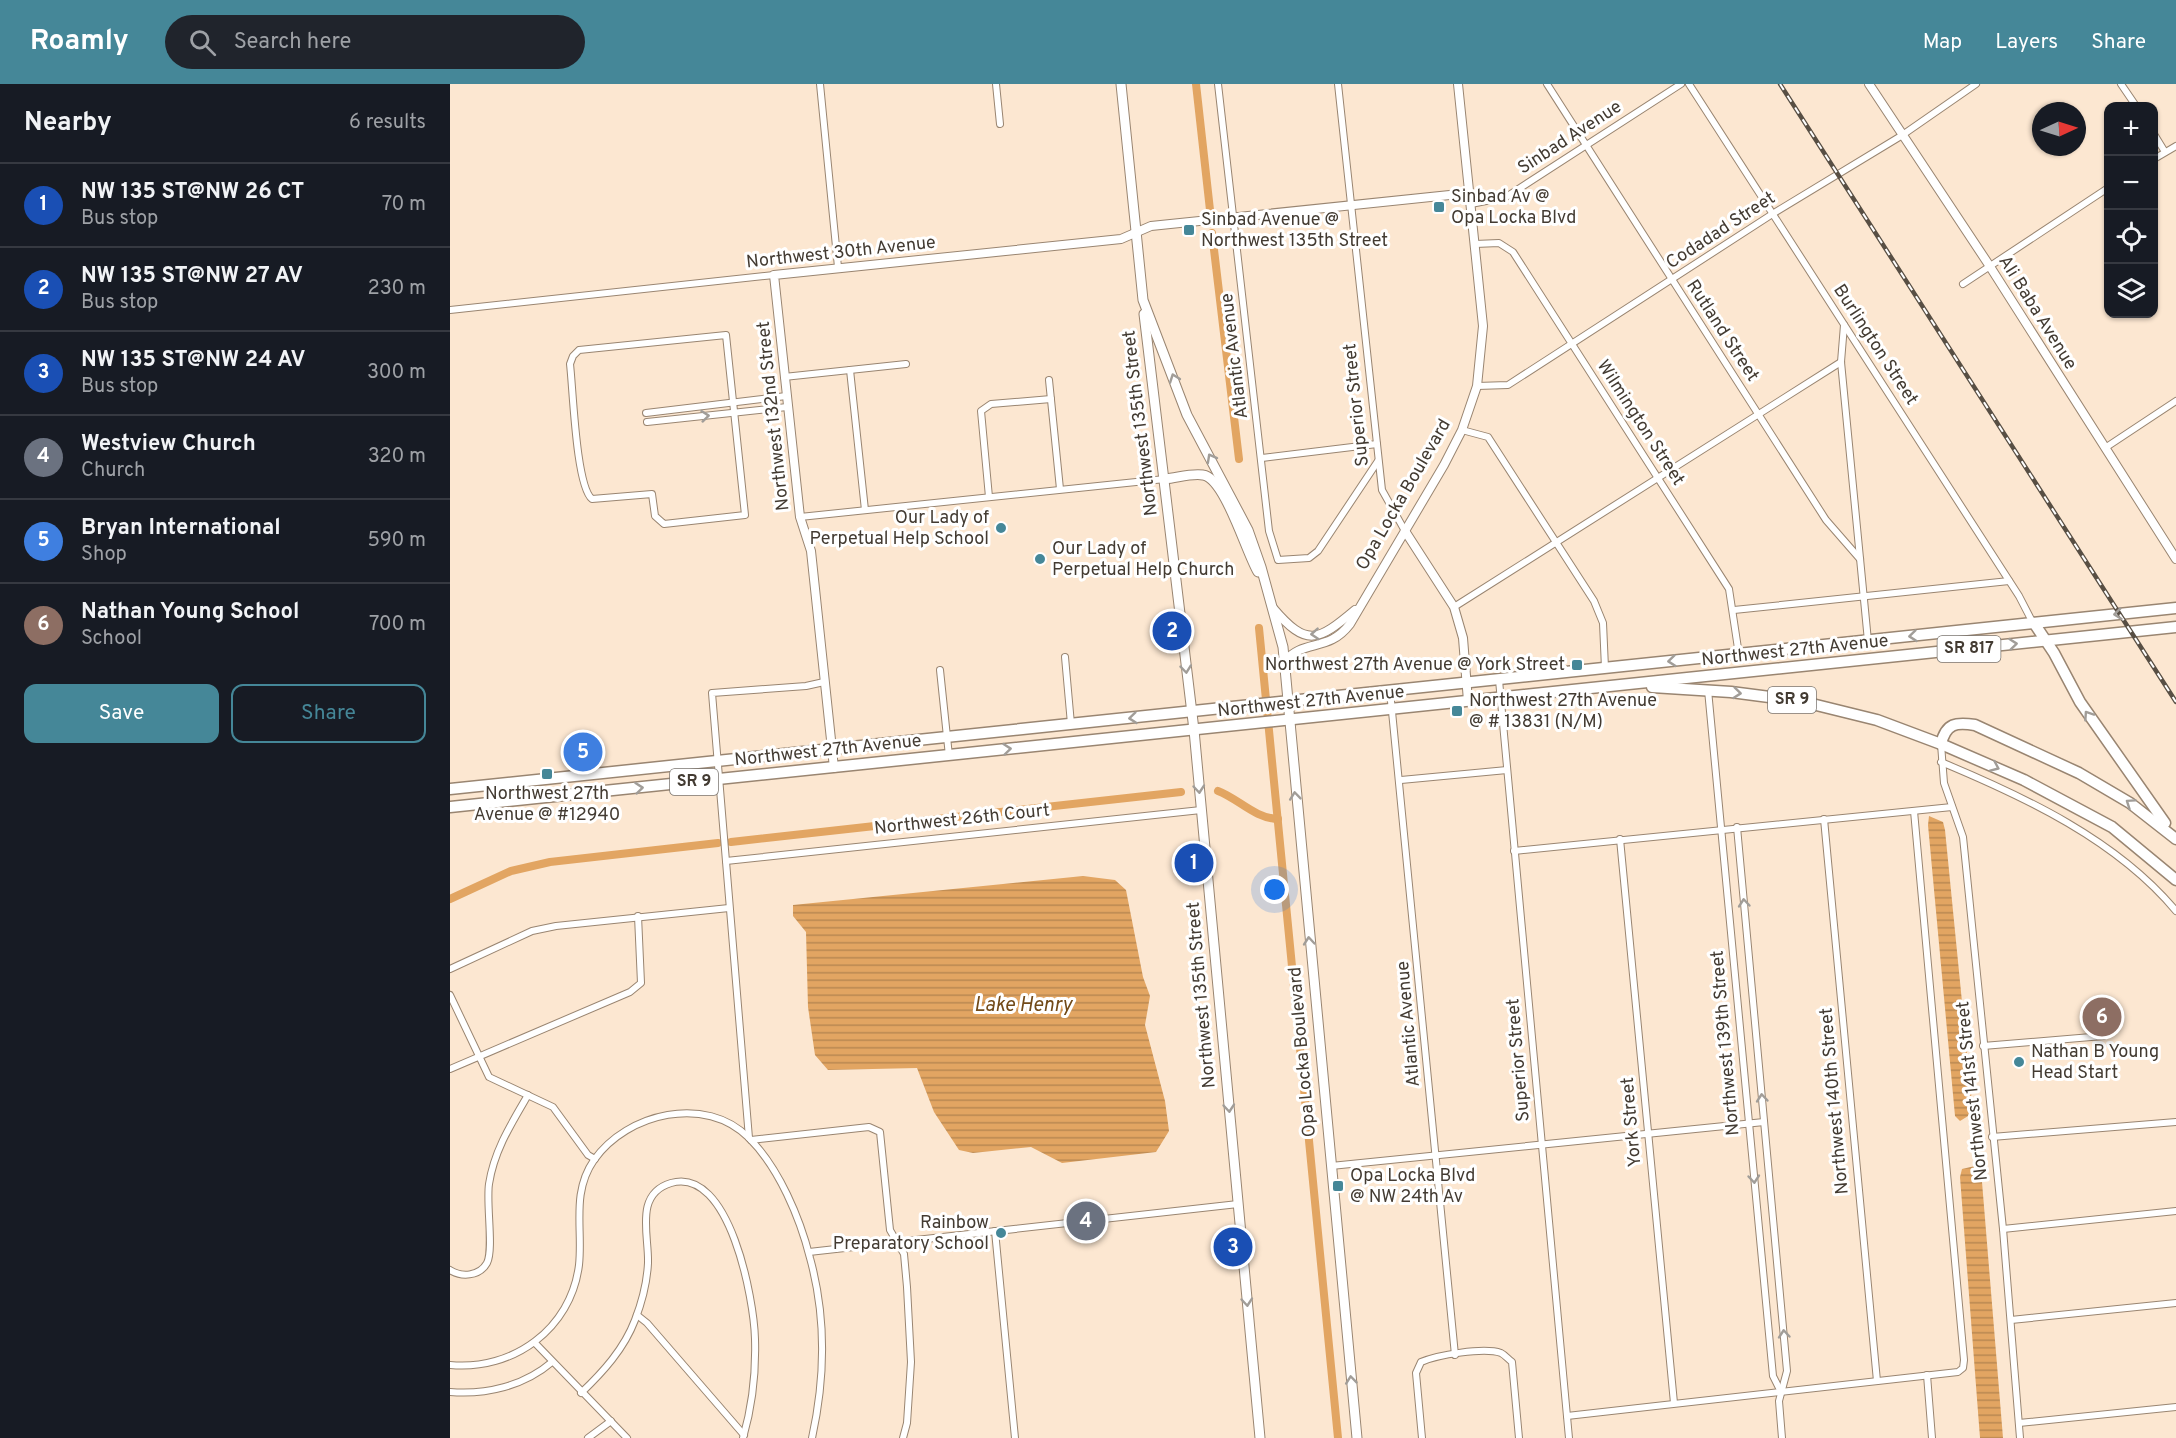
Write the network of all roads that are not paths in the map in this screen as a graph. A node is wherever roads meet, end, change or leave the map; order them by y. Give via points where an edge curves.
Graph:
1 (820, 84) edge
2 (996, 84) edge
3 (1121, 84) edge
4 (1218, 84) edge
5 (1338, 84) edge
6 (1458, 84) edge
7 (1547, 84) edge
8 (1681, 84) edge
9 (1689, 84) edge
10 (1869, 84) edge
11 (1976, 84) edge
12 (2121, 84) edge
13 (2133, 102) edge
14 (1000, 124) dead end
15 (1901, 136) junction
16 (2158, 141) edge
17 (1586, 145) junction
18 (2176, 146) edge
19 (2165, 152) junction
20 (2158, 156) edge
21 (2104, 191) edge
22 (1469, 193) junction
23 (1471, 204) junction
24 (1352, 207) junction
25 (1774, 213) junction
26 (1234, 218) junction
27 (1137, 233) junction
28 (1475, 244) junction
29 (1989, 265) junction
30 (838, 267) junction
31 (774, 275) junction
32 (1671, 280) junction
33 (1963, 284) dead end
34 (1143, 300) junction
35 (450, 310) edge
36 (1844, 325) junction
37 (1570, 343) junction
38 (1841, 362) junction
39 (906, 364) dead end
40 (850, 370) junction
41 (784, 377) junction
42 (1049, 380) dead end
43 (1477, 386) junction
44 (786, 396) junction
45 (1051, 399) junction
46 (759, 400) junction
47 (2176, 401) edge
48 (732, 405) junction
49 (787, 406) junction
50 (760, 410) junction
51 (646, 413) dead end
52 (733, 413) junction
53 (1758, 415) junction
54 (647, 422) dead end
55 (1462, 430) junction
56 (1377, 444) junction
57 (2105, 448) junction
58 (1262, 458) junction
59 (1378, 461) junction
60 (1658, 478) junction
61 (1165, 479) junction
62 (1060, 489) junction
63 (989, 497) junction
64 (865, 510) junction
65 (800, 517) junction
66 (1405, 531) junction
67 (1557, 543) junction
68 (1860, 559) junction
69 (2176, 559) edge
70 (1264, 577) junction
71 (2009, 581) junction
72 (1863, 595) junction
73 (1358, 607) junction
74 (1455, 607) junction
75 (1273, 608) junction
76 (2176, 608) edge
77 (1734, 610) junction
78 (2034, 623) junction
79 (2176, 627) edge
80 (1868, 641) junction
81 (2046, 641) junction
82 (1835, 644) junction
83 (1801, 648) junction
84 (1739, 655) junction
85 (1065, 657) dead end
86 (1284, 662) junction
87 (1809, 666) junction
88 (1605, 668) junction
89 (1780, 669) junction
90 (940, 670) dead end
91 (1499, 680) junction
92 (824, 682) junction
93 (1467, 683) junction
94 (1637, 684) junction
95 (1708, 690) junction
96 (1390, 691) junction
97 (1501, 698) junction
98 (1468, 701) junction
99 (1284, 702) junction
100 (1393, 710) junction
101 (1191, 712) junction
102 (1284, 721) junction
103 (1071, 724) junction
104 (1194, 730) junction
105 (947, 737) junction
106 (1941, 744) junction
107 (832, 749) junction
108 (949, 756) junction
109 (718, 761) junction
110 (1941, 762) junction
111 (834, 768) junction
112 (1507, 770) junction
113 (719, 779) junction
114 (1401, 780) junction
115 (450, 789) edge
116 (450, 807) edge
117 (1952, 807) junction
118 (1201, 810) junction
119 (1914, 811) junction
120 (1824, 819) junction
121 (1737, 827) junction
122 (1721, 828) junction
123 (2176, 837) edge
124 (1620, 839) junction
125 (1514, 851) junction
126 (726, 861) junction
127 (2176, 880) edge
128 (729, 908) junction
129 (2176, 912) edge
130 (638, 916) junction
131 (450, 969) edge
132 (1736, 984) junction
133 (1751, 984) junction
134 (450, 995) edge
135 (2103, 1036) dead end
136 (1983, 1046) junction
137 (478, 1057) junction
138 (450, 1069) edge
139 (528, 1095) junction
140 (2176, 1117) edge
141 (2163, 1121) junction
142 (1764, 1122) junction
143 (2176, 1122) edge
144 (1749, 1123) junction
145 (1648, 1133) junction
146 (1992, 1137) junction
147 (750, 1139) junction
148 (1542, 1145) junction
149 (1436, 1155) junction
150 (595, 1159) junction
151 (1330, 1166) junction
152 (1238, 1204) junction
153 (2176, 1211) edge
154 (2003, 1229) junction
155 (995, 1231) junction
156 (898, 1242) junction
157 (809, 1252) junction
158 (450, 1270) edge
159 (2176, 1303) edge
160 (637, 1315) junction
161 (2011, 1320) junction
162 (535, 1343) junction
163 (1455, 1354) junction
164 (552, 1362) junction
165 (450, 1365) edge
166 (1927, 1375) junction
167 (1877, 1381) junction
168 (1780, 1390) junction
169 (450, 1392) edge
170 (581, 1393) junction
171 (1674, 1403) junction
172 (2176, 1407) edge
173 (1567, 1416) junction
174 (611, 1421) junction
175 (2019, 1423) junction
176 (744, 1437) edge
177 (588, 1438) edge
178 (627, 1438) edge
179 (812, 1438) edge
180 (903, 1438) edge
181 (1015, 1438) edge
182 (1260, 1438) edge
183 (1357, 1438) edge
184 (1422, 1438) edge
185 (1519, 1438) edge
186 (1569, 1438) edge
187 (1782, 1438) edge
188 (1932, 1438) edge
189 (2020, 1438) edge

1 - 30 street
2 - 14 street
3 - 27 main road
4 - 26 street, Atlantic Avenue
5 - 24 street, Superior Street
6 - 22 street, Opa Locka Boulevard
7 - 17 street, Rutland Street
8 - 17 street, Sinbad Avenue
9 - 25 street, Burlington Street
10 - 15 street, Ali Baba Avenue
11 - 15 street, Codadad Street
12 - 13 street
15 - 25 street, Codadad Street
15 - 29 street, Ali Baba Avenue
16 - 19 street
17 - 23 street, Sinbad Avenue via 1500,199
17 - 32 street, Rutland Street
18 - 19 street
19 - 20 street
21 - 29 street
22 - 23 street, Opa Locka Boulevard
22 - 24 street
23 - 28 street, Opa Locka Boulevard
24 - 26 street
24 - 56 street, Superior Street
25 - 32 street, Codadad Street
25 - 36 street, Burlington Street
26 - 27 street, Northwest 30th Avenue via 1151,226
26 - 58 street, Atlantic Avenue
27 - 30 street, Northwest 30th Avenue via 1121,239
27 - 34 main road, Opa Locka Boulevard
28 - 37 street, Wilmington Street via 1498,243 1510,249
28 - 43 street, Opa Locka Boulevard via 1483,326
29 - 33 street
29 - 57 street, Ali Baba Avenue
30 - 31 street, Northwest 30th Avenue
31 - 35 street, Northwest 30th Avenue
31 - 41 street, Northwest 132nd Street
32 - 37 street, Codadad Street
32 - 53 street, Rutland Street
34 - 61 main road, Northwest 135th Street
70 -> 34 main road, Opa Locka Boulevard via 1231,494 1187,415
36 - 38 street
36 - 71 street, Burlington Street
37 - 43 street, Codadad Street via 1508,386
37 - 60 street, Wilmington Street
38 - 53 street
38 - 68 street
39 - 40 street
40 - 41 street
40 - 64 street
41 - 44 street, Northwest 132nd Street
42 - 45 street
43 - 55 street, Opa Locka Boulevard
44 - 46 street
44 - 49 street, Northwest 132nd Street
45 - 62 street
45 - 63 street via 991,404 981,411
46 - 48 street
46 - 50 street
47 - 57 street
48 - 51 street
48 - 52 street
48 - 52 street via 726,335 579,350 570,364 584,489 592,499 652,494 655,516 664,524 745,515
49 - 50 street
49 - 65 street, Northwest 132nd Street
50 - 52 street
54 -> 52 street
53 - 60 street
53 - 68 street, Rutland Street via 1826,520
55 - 66 street, Opa Locka Boulevard
55 - 67 street via 1488,437
56 - 58 street
56 - 59 street, Superior Street
57 - 69 street, Ali Baba Avenue
58 - 59 street, Atlantic Avenue via 1269,531 1278,560 1309,558 1331,534
59 - 66 street, Superior Street via 1382,490
60 - 67 street
60 - 77 street, Wilmington Street via 1729,590
61 - 62 street
61 - 70 main road via 1198,474 1212,479 1232,513 1257,571
61 -> 101 main road, Northwest 135th Street
62 - 63 street
63 - 64 street
64 - 65 street
65 - 92 street, Northwest 132nd Street via 811,550
66 - 73 street, Opa Locka Boulevard
66 - 74 street, Superior Street
67 - 74 street
67 - 88 street via 1599,610
68 - 72 street
70 - 75 main road, Opa Locka Boulevard
71 - 72 street
71 - 78 street, Burlington Street
72 - 77 street
72 - 80 street
73 -> 75 street via 1326,633 1311,636 1293,630
73 - 86 street, Opa Locka Boulevard via 1350,624 1335,639 1326,645 1294,651
74 - 93 street, Superior Street via 1463,638
75 - 86 main road, Opa Locka Boulevard
76 -> 78 main road, Northwest 27th Avenue
77 - 84 street, Wilmington Street
78 -> 80 main road, Northwest 27th Avenue / SR 9
78 - 81 main road
79 - 81 main road, Northwest 27th Avenue / SR 817
80 - 82 main road, Northwest 27th Avenue / SR 9
87 -> 81 main road, Northwest 27th Avenue / SR 817
123 -> 81 main road via 2103,737
82 - 83 main road, Northwest 27th Avenue / SR 9
82 - 87 main road via 1812,657
83 - 84 main road, Northwest 27th Avenue / SR 9
83 - 89 main road
84 -> 88 main road, Northwest 27th Avenue / SR 9
85 - 103 street
86 - 99 main road, Opa Locka Boulevard
87 - 89 main road, Northwest 27th Avenue / SR 817
88 - 91 main road, Northwest 27th Avenue / SR 9
89 - 94 main road, Northwest 27th Avenue / SR 817
90 - 105 street
91 - 93 main road, Northwest 27th Avenue / SR 9
91 - 97 street, Superior Street
92 - 107 street, Northwest 132nd Street
92 - 109 street via 712,693
93 - 96 main road, Northwest 27th Avenue / SR 9
93 - 98 street, Superior Street
94 - 95 main road, SR 9
94 - 97 main road, Northwest 27th Avenue / SR 9
95 -> 106 main road, SR 9 via 1800,701 1877,720
95 - 122 street, Northwest 139th Street
96 - 99 main road, Northwest 27th Avenue / SR 9
96 - 100 street, Atlantic Avenue
97 - 98 main road, Northwest 27th Avenue / SR 9
97 - 112 street, Superior Street
98 - 100 main road, Northwest 27th Avenue / SR 9
99 - 101 main road, Northwest 27th Avenue / SR 9
99 - 102 main road, Opa Locka Boulevard
100 - 102 main road, Northwest 27th Avenue / SR 9
100 - 114 street, Atlantic Avenue
101 -> 103 main road, Northwest 27th Avenue / SR 9
101 - 104 main road, Northwest 135th Street
102 - 104 main road, Northwest 27th Avenue / SR 9
151 -> 102 main road, Opa Locka Boulevard
103 - 105 main road, Northwest 27th Avenue / SR 9
108 -> 104 main road, Northwest 27th Avenue / SR 9
104 -> 118 main road, Northwest 135th Street
105 - 107 main road, Northwest 27th Avenue / SR 9
105 - 108 street
106 - 110 street, Northwest 141st Street
123 -> 106 main road via 2130,802 2079,772 1975,725 1950,725
106 -> 127 main road, SR 9 via 2024,780 2112,827
107 - 109 main road, Northwest 27th Avenue / SR 9
107 - 111 street, Northwest 132nd Street
108 - 111 main road, Northwest 27th Avenue / SR 9
109 - 113 street
109 - 115 main road, Northwest 27th Avenue / SR 9
110 - 117 street, Northwest 141st Street
110 - 129 street via 1998,786 2085,834 2142,878
111 - 113 main road, Northwest 27th Avenue / SR 9
112 - 114 street
112 - 125 street, Superior Street
116 -> 113 main road, Northwest 27th Avenue / SR 9
113 - 126 street
114 - 149 street, Atlantic Avenue
117 - 119 street
117 - 136 street, Northwest 141st Street via 1963,837
118 - 126 street, Northwest 26th Court
118 -> 152 main road, Northwest 135th Street
119 - 120 street
119 - 166 street, Northwest 141st Street via 1964,1360 1958,1372
120 - 121 street
120 - 167 street, Northwest 140th Street
121 - 122 street
133 -> 121 street, Northwest 139th Street
122 - 124 street
122 - 132 street, Northwest 139th Street
124 - 125 street
124 - 145 street, York Street
125 - 148 street, Superior Street
126 - 128 street
128 - 130 street
128 - 147 street
130 - 131 street via 532,931
130 - 137 street via 641,983 630,992
132 - 133 street
132 - 144 street, Northwest 139th Street
142 -> 133 street, Northwest 139th Street
134 - 137 street
135 - 136 street
136 - 146 street, Northwest 141st Street
137 - 138 street
137 - 139 street via 494,1080
139 - 150 street via 559,1112 588,1155
139 - 158 street via 496,1153 489,1185 487,1263 468,1275
140 - 141 street
141 - 143 street
141 - 146 street
142 - 144 street
168 -> 142 street, Northwest 139th Street via 1787,1371
144 - 145 street
144 -> 168 street, Northwest 139th Street via 1773,1376
145 - 148 street
145 - 171 street, York Street
146 - 154 street, Northwest 141st Street
147 - 150 street via 733,1126 711,1118 667,1114 624,1131
147 - 156 street via 867,1127 878,1130 882,1136 890,1230
147 - 157 street via 784,1192
148 - 149 street
148 - 173 street, Superior Street
149 - 151 street
149 - 163 street, Atlantic Avenue
150 - 162 street via 580,1194 580,1253 575,1284 559,1317
183 -> 151 main road, Opa Locka Boulevard
152 - 155 street
152 -> 182 main road, Northwest 135th Street
153 - 154 street
154 - 161 street, Northwest 141st Street
155 - 156 street
155 - 181 street
156 - 157 street
156 - 180 street via 904,1254 911,1362
157 - 179 street via 822,1337
159 - 161 street
160 - 170 street via 610,1362
160 - 176 street
160 - 176 street via 647,1270 645,1213 650,1200 658,1190 673,1183 700,1186 713,1200 729,1230 750,1293 755,1357
161 - 175 street, Northwest 141st Street
162 - 164 street
162 - 165 street via 491,1363
163 - 184 street via 1421,1362 1416,1373
163 - 185 street via 1503,1353 1512,1362
164 - 169 street via 531,1377 504,1387
164 - 170 street
166 - 167 street
166 - 188 street
167 - 168 street
168 - 171 street
168 - 187 street, Northwest 139th Street
170 - 174 street
171 - 173 street
172 - 175 street
173 - 186 street, Superior Street
174 - 177 street
174 - 178 street
175 - 189 street, Northwest 141st Street

